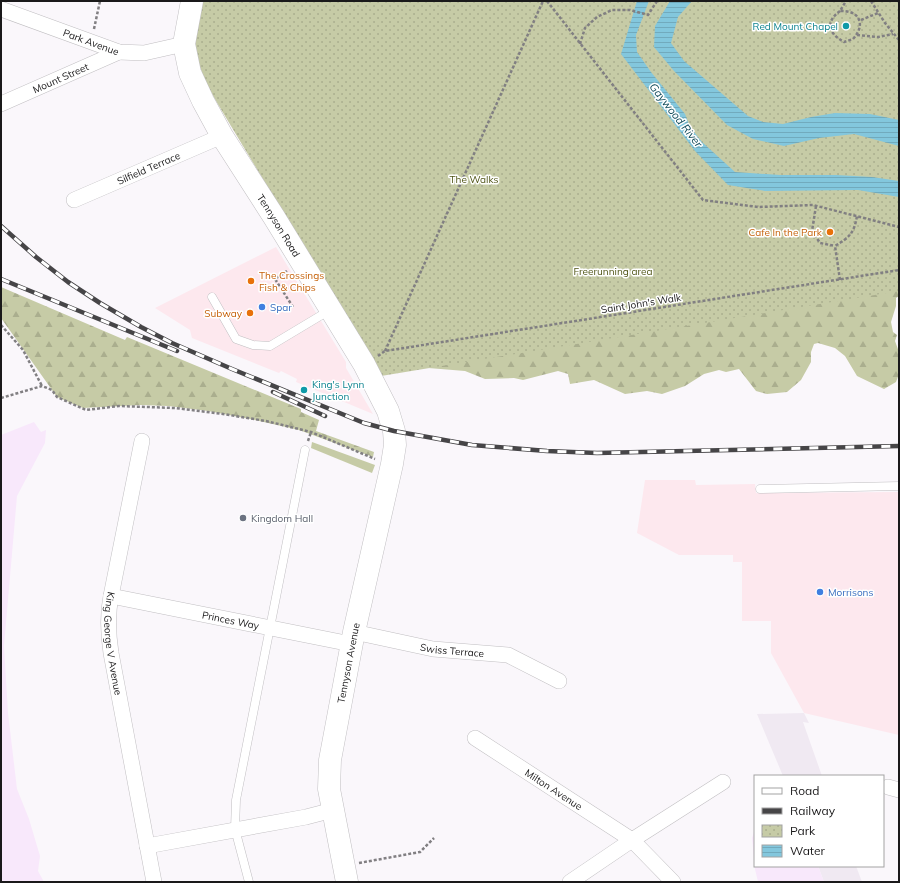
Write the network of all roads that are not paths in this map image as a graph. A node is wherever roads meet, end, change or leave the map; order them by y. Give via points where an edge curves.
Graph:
1 (192, 1) edge
2 (1, 8) edge
3 (184, 44) junction
4 (119, 52) junction
5 (1, 104) edge
6 (222, 136) junction
7 (74, 200) dead end
8 (212, 297) dead end
9 (330, 310) junction
10 (142, 441) dead end
11 (395, 445) joint
12 (305, 450) dead end
13 (899, 486) edge
14 (760, 489) dead end
15 (111, 596) junction
16 (270, 628) junction
17 (352, 638) junction
18 (553, 673) dead end
19 (475, 738) dead end
20 (723, 782) dead end
21 (333, 810) junction
22 (235, 829) junction
23 (632, 840) junction
24 (147, 846) junction
25 (346, 874) edge
26 (154, 882) edge
27 (249, 882) edge
28 (570, 882) edge
29 (673, 882) edge

1 - 3 main road, Tennyson Road
2 - 4 street, Park Avenue
3 - 4 street, Park Avenue via 144,53
3 - 6 main road, Tennyson Road via 190,73
4 - 5 street, Mount Street
6 - 7 street, Silfield Terrace
6 - 9 main road, Tennyson Road
8 - 9 lane via 236,339 253,345 270,346
9 - 11 main road, Tennyson Road via 364,364 388,411
10 - 15 street, King George V Avenue
11 - 17 main road, Tennyson Avenue
12 - 16 lane
13 - 14 lane
15 - 16 street, Princes Way
15 - 24 street, King George V Avenue via 108,630 111,653
16 - 17 street, Princes Way
16 - 22 lane via 236,800
17 - 18 street, Swiss Terrace via 433,649 508,655
17 - 21 main road, Tennyson Avenue via 330,760 329,789
19 - 23 street, Milton Avenue
20 - 23 street
21 - 22 street
21 - 25 main road, Tennyson Avenue
22 - 24 street
22 - 27 lane
23 - 28 street
23 - 29 street, Milton Avenue
24 - 26 street, King George V Avenue

